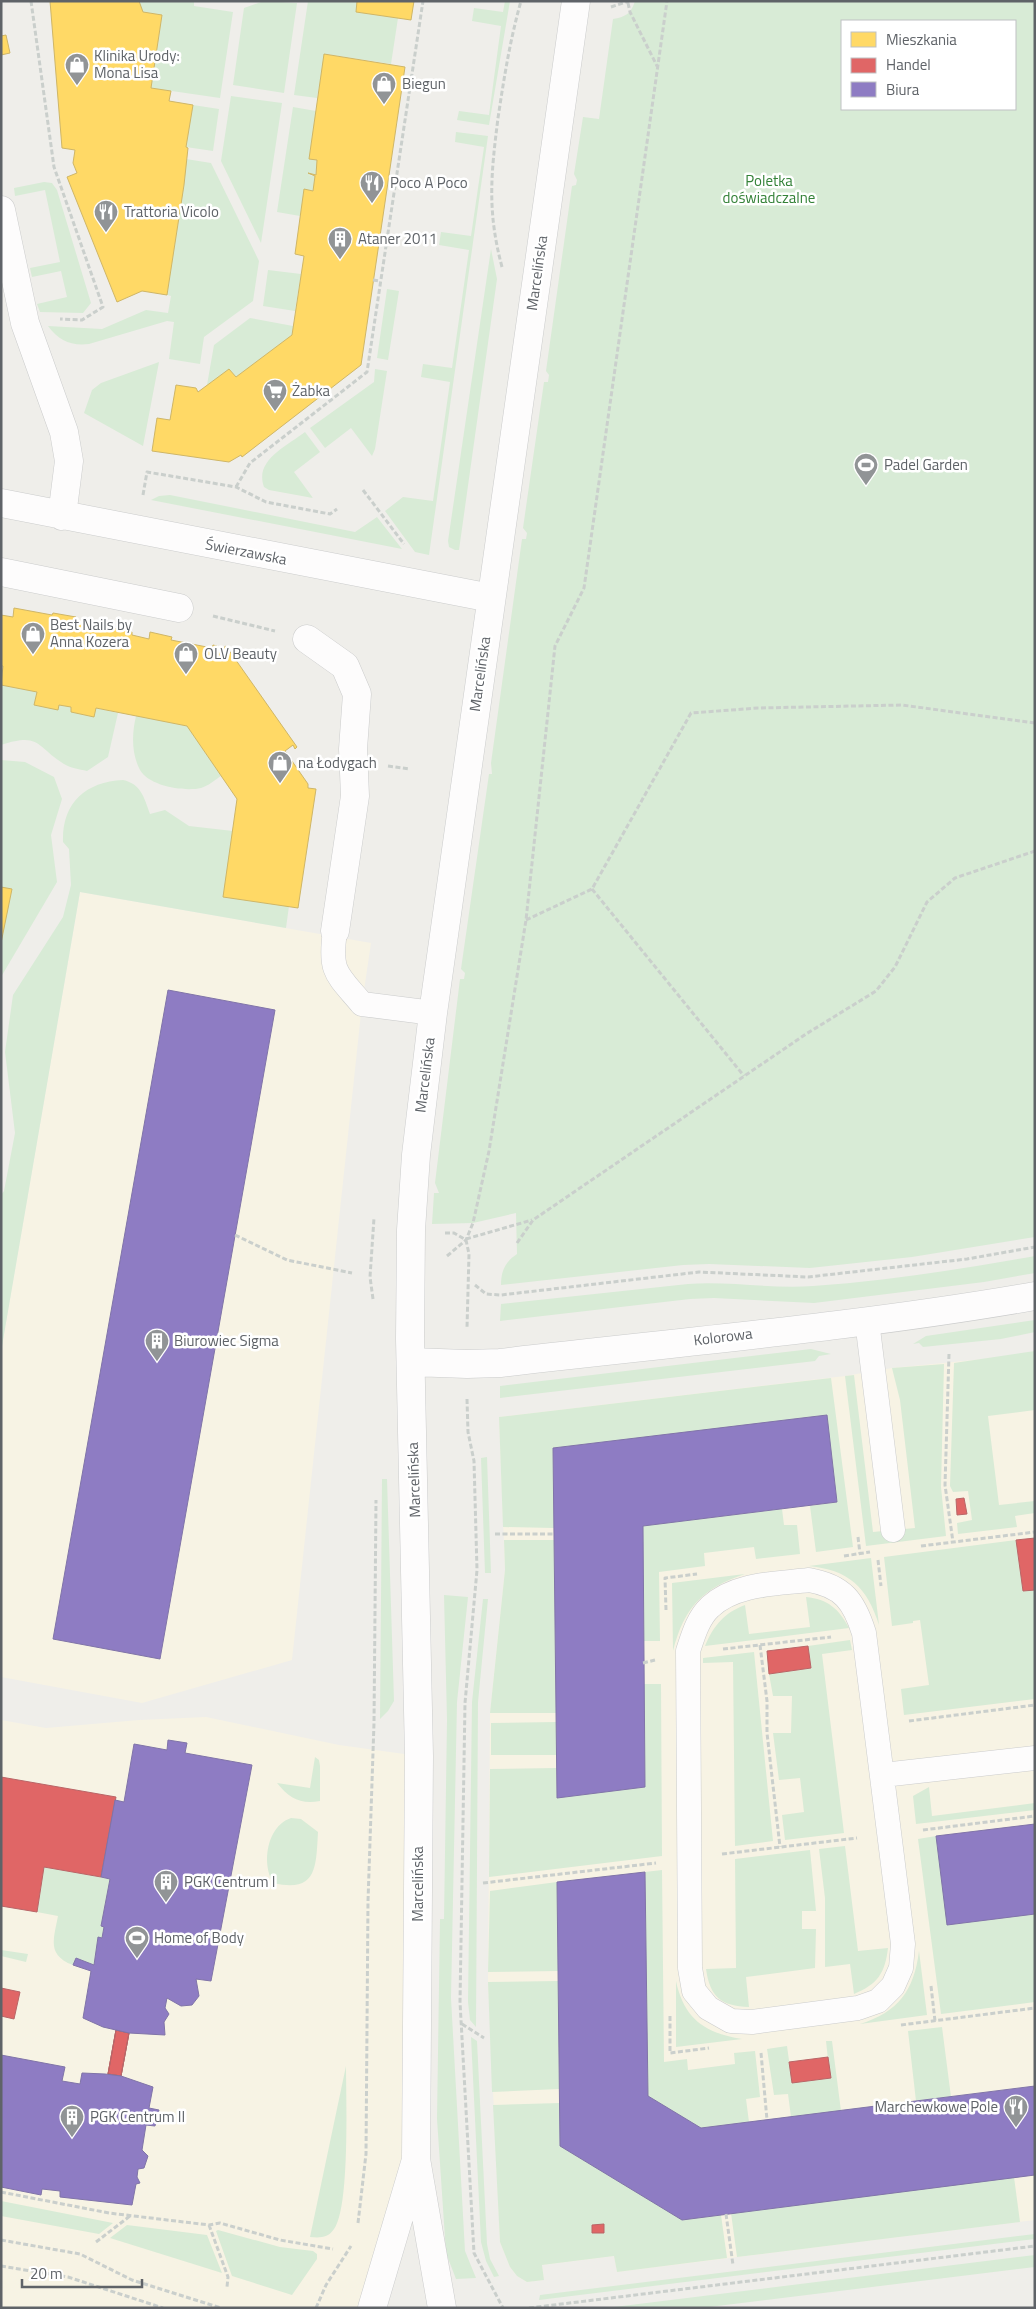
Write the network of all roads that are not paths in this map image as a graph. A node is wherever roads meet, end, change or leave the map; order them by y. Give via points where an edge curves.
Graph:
1 (576, 1) edge
2 (1, 210) edge
3 (1, 503) edge
4 (62, 516) junction
5 (1, 572) edge
6 (491, 598) junction
7 (179, 608) road end
8 (307, 639) road end
9 (335, 931) joint
10 (433, 1013) junction
11 (1035, 1296) edge
12 (867, 1320) junction
13 (411, 1362) junction
14 (893, 1530) dead end
15 (1035, 1758) edge
16 (883, 1775) junction
17 (416, 2159) junction
18 (372, 2308) edge
19 (442, 2308) edge

1 - 6 street, Marcelińska
2 - 4 street via 25,323 64,432 69,461
3 - 4 street, Świerzawska
4 - 6 street, Świerzawska
5 - 7 street
6 - 10 street, Marcelińska
8 - 9 street via 345,666 357,694 353,749 355,796
9 - 10 lane via 332,951 335,973 362,1004
10 - 13 street, Marcelińska via 411,1219
11 - 12 street, Kolorowa
12 - 13 street, Kolorowa via 500,1363
12 - 14 lane
13 - 17 street, Marcelińska via 419,1747
15 - 16 lane
16 - 16 lane via 904,1944 901,1968 893,1986 878,2001 858,2008 752,2022 731,2021 708,2008 694,1991 690,1968 688,1654 696,1627 709,1608 739,1590 809,1580 827,1583 843,1593 857,1611 864,1633
17 - 18 street, Marcelińska
17 - 19 street, Marcelińska

